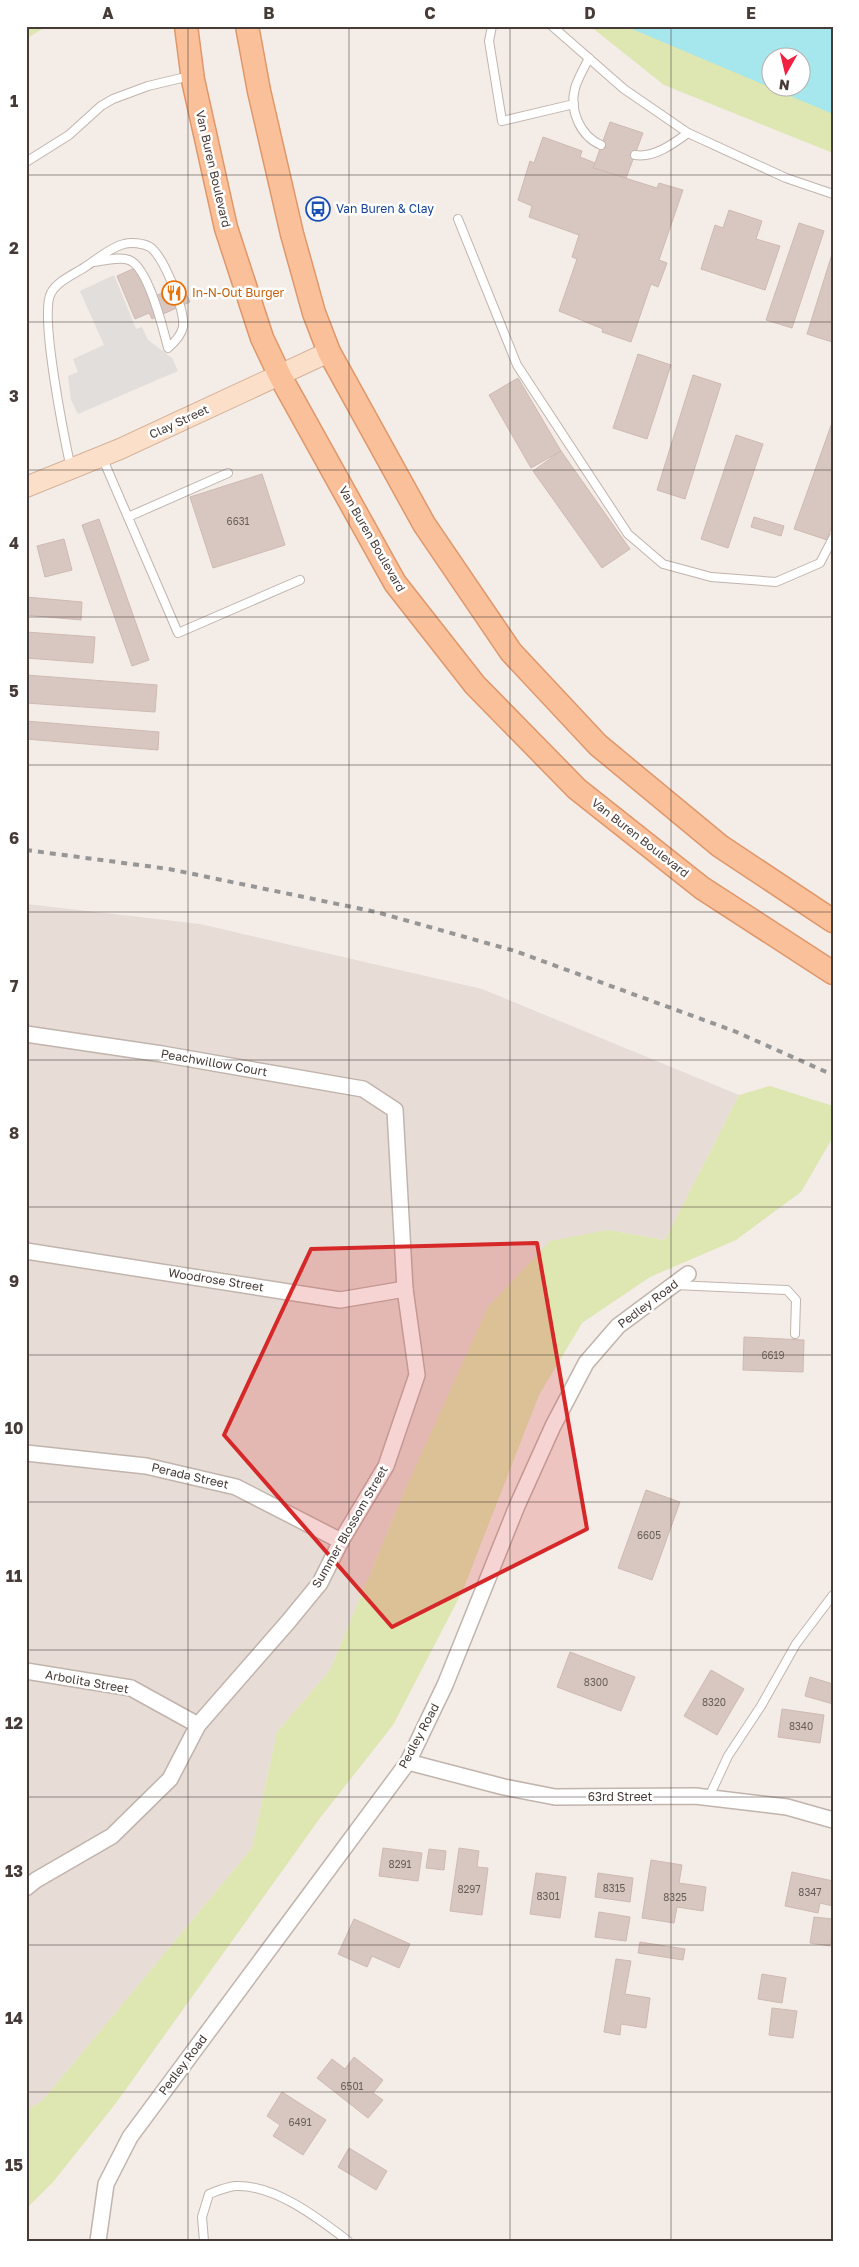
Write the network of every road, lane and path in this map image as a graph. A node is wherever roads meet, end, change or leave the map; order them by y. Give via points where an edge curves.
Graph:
1 (186, 26) edge
2 (247, 26) edge
3 (492, 26) edge
4 (552, 26) edge
5 (589, 58) junction
6 (192, 76) junction
7 (574, 104) junction
8 (688, 134) junction
9 (601, 145) dead end
10 (635, 154) dead end
11 (26, 162) edge
12 (833, 194) edge
13 (458, 219) dead end
14 (94, 262) junction
15 (329, 352) junction
16 (280, 376) junction
17 (102, 457) junction
18 (71, 469) junction
19 (228, 473) dead end
20 (26, 487) edge
21 (128, 517) junction
22 (833, 538) edge
23 (300, 580) dead end
24 (833, 921) edge
25 (833, 973) edge
26 (26, 1034) edge
27 (395, 1110) joint
28 (26, 1251) edge
29 (688, 1274) dead end
30 (674, 1285) junction
31 (405, 1289) junction
32 (795, 1334) dead end
33 (26, 1453) edge
34 (341, 1541) junction
35 (833, 1595) edge
36 (26, 1671) edge
37 (198, 1725) junction
38 (408, 1762) junction
39 (709, 1797) junction
40 (833, 1820) edge
41 (26, 1888) edge
42 (98, 2241) edge
43 (204, 2241) edge
44 (348, 2241) edge

1 - 6 main road, Van Buren Boulevard
2 - 15 main road via 292,234 314,313
3 - 7 lane via 489,41 502,121
4 - 5 lane
5 - 7 lane via 575,88
5 - 8 lane
6 - 11 lane via 148,86 113,99 69,135
6 - 16 main road, Van Buren Boulevard via 229,238 262,338
7 - 9 lane via 579,126 592,141
8 - 10 lane via 670,146 643,156
8 - 12 lane via 786,178
13 - 22 lane via 517,365 628,534 663,564 712,577 776,582 820,563
14 - 14 lane via 128,260 137,266 159,316 168,348 176,341 183,328 182,314 164,267 149,246 124,244
14 - 18 lane via 51,293 47,309 56,396
15 - 16 main road, Clay Street
15 - 24 main road via 424,524 512,652 598,745 720,846
16 - 17 main road, Clay Street
16 - 25 main road, Van Buren Boulevard via 395,583 475,685 577,789 702,888
17 - 18 main road, Clay Street
17 - 21 lane
18 - 20 main road, Clay Street
19 - 21 lane
21 - 23 lane via 178,633
26 - 27 street, Peachwillow Court via 363,1089
27 - 31 street, Summer Blossom Street
28 - 31 street, Woodrose Street via 340,1300
29 - 30 street, Pedley Road
30 - 32 lane via 787,1290 796,1300
30 - 38 street, Pedley Road via 618,1326 586,1364 553,1426 517,1506 445,1685
31 - 34 street, Summer Blossom Street via 417,1375 386,1466
33 - 34 street, Perada Street via 146,1466 236,1486
34 - 37 street, Summer Blossom Street via 320,1582
35 - 39 lane via 796,1644 728,1756
36 - 37 street, Arbolita Street via 131,1688
37 - 41 street, Summer Blossom Street via 170,1779 112,1836
38 - 39 street, 63rd Street via 555,1797
38 - 42 street, Pedley Road via 130,2137 106,2184
39 - 40 street, 63rd Street via 787,1807
43 - 44 lane via 202,2217 209,2194 234,2186 257,2188 298,2206

